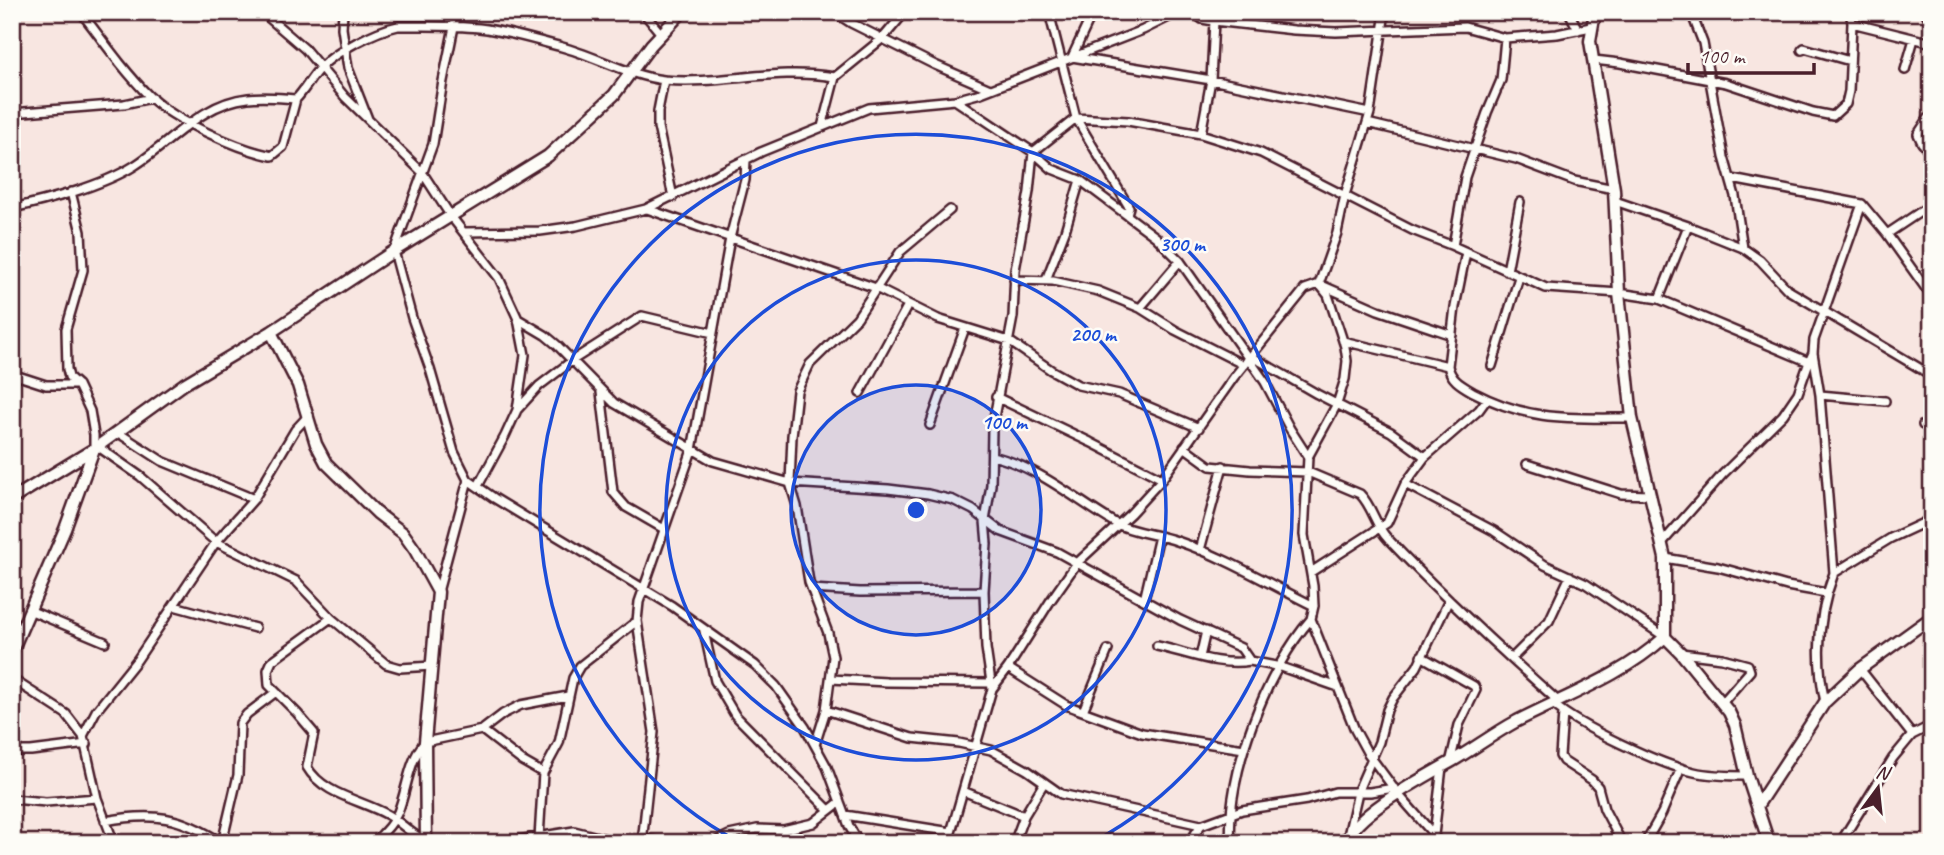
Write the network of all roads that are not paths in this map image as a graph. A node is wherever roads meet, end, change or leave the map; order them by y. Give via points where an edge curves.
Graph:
1 (81, 12) edge
2 (262, 12) edge
3 (343, 12) edge
4 (457, 12) edge
5 (643, 12) edge
6 (682, 12) edge
7 (834, 12) edge
8 (905, 12) edge
9 (1049, 12) edge
10 (1093, 12) edge
11 (1179, 12) edge
12 (1192, 12) edge
13 (1385, 12) edge
14 (1569, 12) edge
15 (1595, 12) edge
16 (1691, 12) edge
17 (1850, 12) edge
18 (1927, 12) edge
19 (1214, 20) junction
20 (1932, 22) edge
21 (1852, 23) junction
22 (455, 26) junction
23 (1591, 27) junction
24 (1383, 29) junction
25 (1578, 30) junction
26 (662, 34) junction
27 (883, 38) junction
28 (1505, 38) junction
29 (1914, 39) junction
30 (1932, 43) edge
31 (345, 50) junction
32 (1802, 50) dead end
33 (1072, 57) junction
34 (1594, 60) junction
35 (1062, 61) junction
36 (1850, 61) junction
37 (319, 68) junction
38 (1905, 69) dead end
39 (632, 72) junction
40 (835, 77) junction
41 (664, 80) junction
42 (1211, 80) junction
43 (1711, 81) junction
44 (991, 89) junction
45 (152, 98) junction
46 (296, 99) junction
47 (955, 100) junction
48 (12, 113) edge
49 (1370, 113) junction
50 (1932, 113) edge
51 (1076, 118) junction
52 (368, 119) junction
53 (189, 123) junction
54 (1367, 123) junction
55 (822, 127) junction
56 (1201, 134) junction
57 (1474, 149) junction
58 (1034, 152) junction
59 (1932, 154) edge
60 (746, 160) junction
61 (422, 172) junction
62 (1732, 179) junction
63 (1080, 180) junction
64 (1614, 188) junction
65 (71, 192) junction
66 (1345, 195) junction
67 (673, 197) junction
68 (1615, 201) junction
69 (1520, 202) dead end
70 (1862, 204) junction
71 (1932, 204) edge
72 (12, 208) edge
73 (646, 209) junction
74 (950, 210) dead end
75 (1127, 214) junction
76 (450, 215) junction
77 (1688, 226) junction
78 (464, 232) junction
79 (1886, 234) junction
80 (730, 238) junction
81 (1453, 246) junction
82 (1743, 248) junction
83 (394, 251) junction
84 (1466, 252) junction
85 (1180, 261) junction
86 (1507, 271) junction
87 (1519, 277) junction
88 (1014, 280) junction
89 (1046, 280) junction
90 (1319, 284) junction
91 (876, 288) junction
92 (1619, 293) junction
93 (1932, 297) edge
94 (1659, 299) junction
95 (908, 305) junction
96 (1140, 308) junction
97 (1824, 310) junction
98 (518, 318) junction
99 (965, 328) junction
100 (271, 332) junction
101 (713, 333) junction
102 (1452, 335) junction
103 (1009, 341) junction
104 (1343, 341) junction
105 (1813, 354) junction
106 (573, 360) junction
107 (1248, 360) junction
108 (1809, 362) junction
109 (1448, 366) junction
110 (1492, 366) dead end
111 (1926, 372) dead end
112 (12, 374) edge
113 (78, 385) junction
114 (601, 392) junction
115 (860, 393) dead end
116 (1820, 395) junction
117 (996, 397) junction
118 (1487, 399) junction
119 (1885, 401) dead end
120 (1337, 404) junction
121 (517, 410) junction
122 (309, 415) junction
123 (1632, 418) junction
124 (1932, 421) edge
125 (930, 425) dead end
126 (1923, 425) dead end
127 (1199, 428) junction
128 (117, 432) junction
129 (95, 447) junction
130 (1184, 447) junction
131 (692, 450) junction
132 (992, 456) junction
133 (1308, 457) junction
134 (1425, 457) junction
135 (1527, 464) dead end
136 (1223, 466) junction
137 (1308, 472) junction
138 (1162, 479) junction
139 (468, 480) junction
140 (790, 483) junction
141 (1405, 484) junction
142 (478, 486) junction
143 (1649, 495) junction
144 (12, 499) edge
145 (254, 499) junction
146 (1932, 519) edge
147 (985, 521) junction
148 (1117, 524) junction
149 (664, 529) junction
150 (1380, 530) junction
151 (1159, 536) junction
152 (216, 542) junction
153 (1662, 543) junction
154 (1200, 550) junction
155 (1665, 558) junction
156 (1077, 563) junction
157 (1311, 572) junction
158 (1834, 573) junction
159 (1570, 576) junction
160 (642, 589) junction
161 (812, 589) junction
162 (984, 591) junction
163 (438, 592) junction
164 (1826, 593) junction
165 (1144, 600) junction
166 (1449, 600) junction
167 (174, 606) junction
168 (1314, 606) junction
169 (29, 610) junction
170 (1932, 617) edge
171 (331, 618) junction
172 (1311, 620) junction
173 (638, 621) junction
174 (256, 628) dead end
175 (704, 630) junction
176 (1206, 631) junction
177 (1665, 637) junction
178 (105, 642) dead end
179 (1157, 646) dead end
180 (1108, 650) dead end
181 (12, 652) edge
182 (1681, 653) junction
183 (1421, 656) junction
184 (1200, 657) junction
185 (1512, 658) junction
186 (1250, 661) junction
187 (432, 666) junction
188 (1280, 667) junction
189 (1008, 668) junction
190 (1860, 669) junction
191 (12, 679) edge
192 (831, 679) junction
193 (992, 686) junction
194 (1338, 687) junction
195 (276, 692) junction
196 (568, 696) junction
197 (1825, 702) junction
198 (1556, 703) junction
199 (1722, 703) junction
200 (826, 710) junction
201 (1083, 712) junction
202 (1563, 713) junction
203 (1932, 725) edge
204 (482, 730) junction
205 (1912, 735) junction
206 (83, 736) junction
207 (425, 743) junction
208 (87, 744) junction
209 (815, 745) junction
210 (975, 746) junction
211 (1244, 749) junction
212 (12, 751) edge
213 (1372, 760) junction
214 (1446, 765) junction
215 (1681, 768) junction
216 (543, 773) junction
217 (1747, 776) junction
218 (1044, 783) junction
219 (408, 785) junction
220 (426, 788) junction
221 (963, 791) junction
222 (1396, 791) junction
223 (1358, 792) junction
224 (97, 798) junction
225 (12, 799) edge
226 (840, 802) junction
227 (1757, 806) junction
228 (829, 810) junction
229 (845, 815) junction
230 (1230, 815) junction
231 (1024, 816) junction
232 (394, 819) junction
233 (105, 821) junction
234 (1202, 825) junction
235 (1349, 831) junction
236 (951, 832) junction
237 (539, 838) junction
238 (1436, 839) edge
239 (642, 841) edge
240 (429, 842) edge
241 (114, 843) edge
242 (222, 843) edge
243 (373, 843) edge
244 (452, 843) edge
245 (622, 843) edge
246 (671, 843) edge
247 (713, 843) edge
248 (859, 843) edge
249 (948, 843) edge
250 (1014, 843) edge
251 (1189, 843) edge
252 (1231, 843) edge
253 (1345, 843) edge
254 (1622, 843) edge
255 (1645, 843) edge
256 (1769, 843) edge
257 (1840, 843) edge

1 - 45 street
2 - 37 street
3 - 31 street
4 - 22 street
5 - 26 street
6 - 26 street
7 - 27 street
8 - 27 street
9 - 35 street
10 - 33 street
11 - 33 street
12 - 19 street
13 - 24 street
14 - 25 street
15 - 23 street
16 - 43 street
17 - 21 street
18 - 20 street
19 - 24 street via 1294,30
19 - 42 street
21 - 29 street
21 - 36 street
22 - 31 street via 388,28
22 - 39 street via 562,47
22 - 61 street via 433,144
23 - 25 street
23 - 34 street
24 - 28 street via 1465,27
24 - 49 street
25 - 28 street
26 - 39 street
27 - 40 street
27 - 44 street
28 - 57 street via 1502,80
29 - 30 street
29 - 38 street
31 - 37 street
31 - 52 street
32 - 36 street
33 - 35 street
33 - 42 street
34 - 43 street
34 - 64 street
35 - 44 street
35 - 51 street
36 - 43 street via 1846,104 1833,116
37 - 46 street
37 - 52 street
39 - 41 street
39 - 76 street via 614,95 548,156
40 - 41 street via 780,72
40 - 55 street
41 - 67 street via 658,127
42 - 49 street
42 - 56 street
43 - 62 street
44 - 47 street
45 - 48 street
45 - 53 street
46 - 53 street via 234,100
46 - 53 street via 283,147 272,156
47 - 55 street via 869,108
47 - 58 street
49 - 54 street
50 - 59 street via 1918,134
51 - 56 street via 1128,121
51 - 58 street
51 - 75 street via 1129,207
52 - 61 street
53 - 65 street via 133,167
54 - 57 street
54 - 66 street
55 - 60 street
56 - 66 street via 1261,153
57 - 64 street
57 - 81 street
58 - 63 street via 1052,169
58 - 88 street
60 - 67 street
60 - 80 street
61 - 76 street
61 - 83 street
62 - 70 street
62 - 82 street
63 - 75 street
63 - 89 street
64 - 68 street
65 - 72 street
65 - 113 street via 81,232 83,270 66,340 69,377
66 - 81 street
66 - 90 street
67 - 73 street
68 - 77 street
68 - 92 street
69 - 86 street
70 - 79 street
70 - 97 street
71 - 79 street
73 - 78 street via 540,231
73 - 80 street
74 - 91 street via 900,252
75 - 85 street
76 - 78 street
76 - 83 street
77 - 82 street
77 - 94 street
78 - 98 street via 499,278
79 - 93 street
80 - 91 street
80 - 101 street
81 - 84 street
82 - 97 street via 1788,290
83 - 100 street
83 - 139 street via 441,412
84 - 86 street
84 - 102 street
85 - 96 street
85 - 107 street
86 - 87 street
87 - 92 street via 1546,288
87 - 110 street
88 - 89 street
88 - 103 street
89 - 96 street via 1098,290
90 - 102 street
90 - 104 street via 1328,295
90 - 107 street via 1305,289
91 - 95 street
91 - 140 street via 857,318 805,371 794,407
92 - 94 street
92 - 123 street
94 - 108 street
95 - 99 street
95 - 115 street
96 - 107 street via 1175,330
97 - 105 street
97 - 111 street
98 - 106 street
98 - 121 street via 525,355
99 - 103 street
99 - 125 street
100 - 122 street
100 - 128 street via 184,384
101 - 106 street via 642,316
101 - 131 street
102 - 109 street
103 - 117 street
103 - 127 street via 1078,385 1119,394
104 - 109 street
104 - 120 street via 1347,361
105 - 108 street
105 - 116 street
106 - 114 street
106 - 121 street via 538,386
107 - 120 street
107 - 127 street
107 - 133 street
108 - 153 street via 1798,393 1783,415
109 - 118 street via 1450,376
112 - 113 street via 46,385
113 - 129 street via 90,411
114 - 131 street
114 - 149 street via 614,492 626,507
116 - 119 street
116 - 158 street
117 - 132 street
117 - 138 street
118 - 123 street via 1530,415
118 - 134 street
120 - 133 street
120 - 134 street via 1391,432
121 - 142 street
122 - 145 street
122 - 163 street via 326,463 402,533
123 - 143 street
124 - 126 street
127 - 130 street
128 - 129 street
128 - 145 street via 162,461
129 - 144 street
129 - 152 street via 140,476
129 - 169 street
130 - 136 street via 1210,466
130 - 138 street
131 - 140 street via 713,461
131 - 149 street
132 - 147 street
132 - 148 street via 1033,470
133 - 137 street
134 - 141 street
135 - 143 street via 1621,494
136 - 137 street
136 - 154 street
137 - 150 street via 1360,494
137 - 157 street via 1304,535
138 - 148 street
139 - 142 street
139 - 163 street
140 - 147 street via 928,494 964,505
140 - 161 street
141 - 150 street via 1393,514
141 - 159 street
142 - 160 street
143 - 153 street
145 - 152 street
146 - 158 street
147 - 156 street
147 - 162 street
148 - 151 street
148 - 156 street
149 - 160 street
150 - 157 street
150 - 166 street
151 - 154 street
151 - 165 street
152 - 167 street
152 - 171 street via 296,580
153 - 155 street
154 - 168 street
155 - 164 street
155 - 177 street
156 - 165 street
156 - 189 street
157 - 168 street
158 - 164 street
159 - 177 street
159 - 185 street via 1549,621
160 - 173 street
160 - 175 street
161 - 162 street
161 - 192 street via 832,644
162 - 193 street
163 - 187 street
164 - 197 street via 1818,642
165 - 176 street
166 - 183 street
166 - 185 street
167 - 174 street
167 - 206 street via 96,711
168 - 172 street
169 - 178 street
169 - 181 street
170 - 190 street
171 - 187 street via 391,667
171 - 195 street via 272,661 268,679
172 - 188 street
172 - 194 street
173 - 196 street via 580,666
173 - 239 street via 654,732
175 - 209 street via 755,665 776,686
175 - 228 street via 715,681 735,715
176 - 184 street
176 - 186 street via 1241,648
177 - 182 street
177 - 198 street via 1633,663
179 - 184 street
180 - 201 street
182 - 199 street
182 - 199 street via 1748,665 1750,671
183 - 213 street via 1387,710
183 - 214 street via 1476,690
184 - 186 street
185 - 198 street
186 - 188 street
187 - 207 street
188 - 194 street
188 - 211 street
189 - 193 street
189 - 201 street
190 - 197 street
190 - 205 street
191 - 206 street via 66,714
192 - 193 street
192 - 200 street
193 - 210 street
194 - 213 street
195 - 232 street via 314,733 307,767 310,773 344,796
195 - 242 street via 240,723 238,775
196 - 204 street via 521,705
196 - 216 street via 559,743
197 - 227 street
198 - 202 street
198 - 214 street
199 - 217 street via 1735,725
200 - 209 street
200 - 210 street via 912,738
201 - 211 street via 1142,733
202 - 215 street
202 - 254 street via 1560,756 1598,787
203 - 205 street
204 - 207 street
204 - 216 street
205 - 257 street
206 - 208 street
207 - 219 street
207 - 220 street
208 - 212 street
208 - 224 street
209 - 226 street
210 - 218 street via 1007,759
210 - 221 street
211 - 230 street
213 - 222 street
213 - 223 street
214 - 222 street
214 - 238 street
215 - 217 street
215 - 255 street
216 - 237 street
217 - 227 street
218 - 231 street
218 - 234 street via 1061,794
219 - 220 street
219 - 232 street
220 - 240 street
221 - 231 street
221 - 236 street
222 - 223 street
222 - 235 street
222 - 238 street
223 - 230 street via 1335,792
223 - 235 street
224 - 225 street
224 - 233 street
226 - 228 street
226 - 229 street
227 - 256 street
228 - 247 street via 798,828 757,828
229 - 236 street
229 - 248 street
230 - 234 street
230 - 252 street
231 - 250 street
232 - 240 street
232 - 243 street
233 - 241 street
233 - 242 street via 156,815 175,818
234 - 251 street
235 - 253 street
236 - 249 street
237 - 244 street
237 - 245 street via 574,831
239 - 246 street

